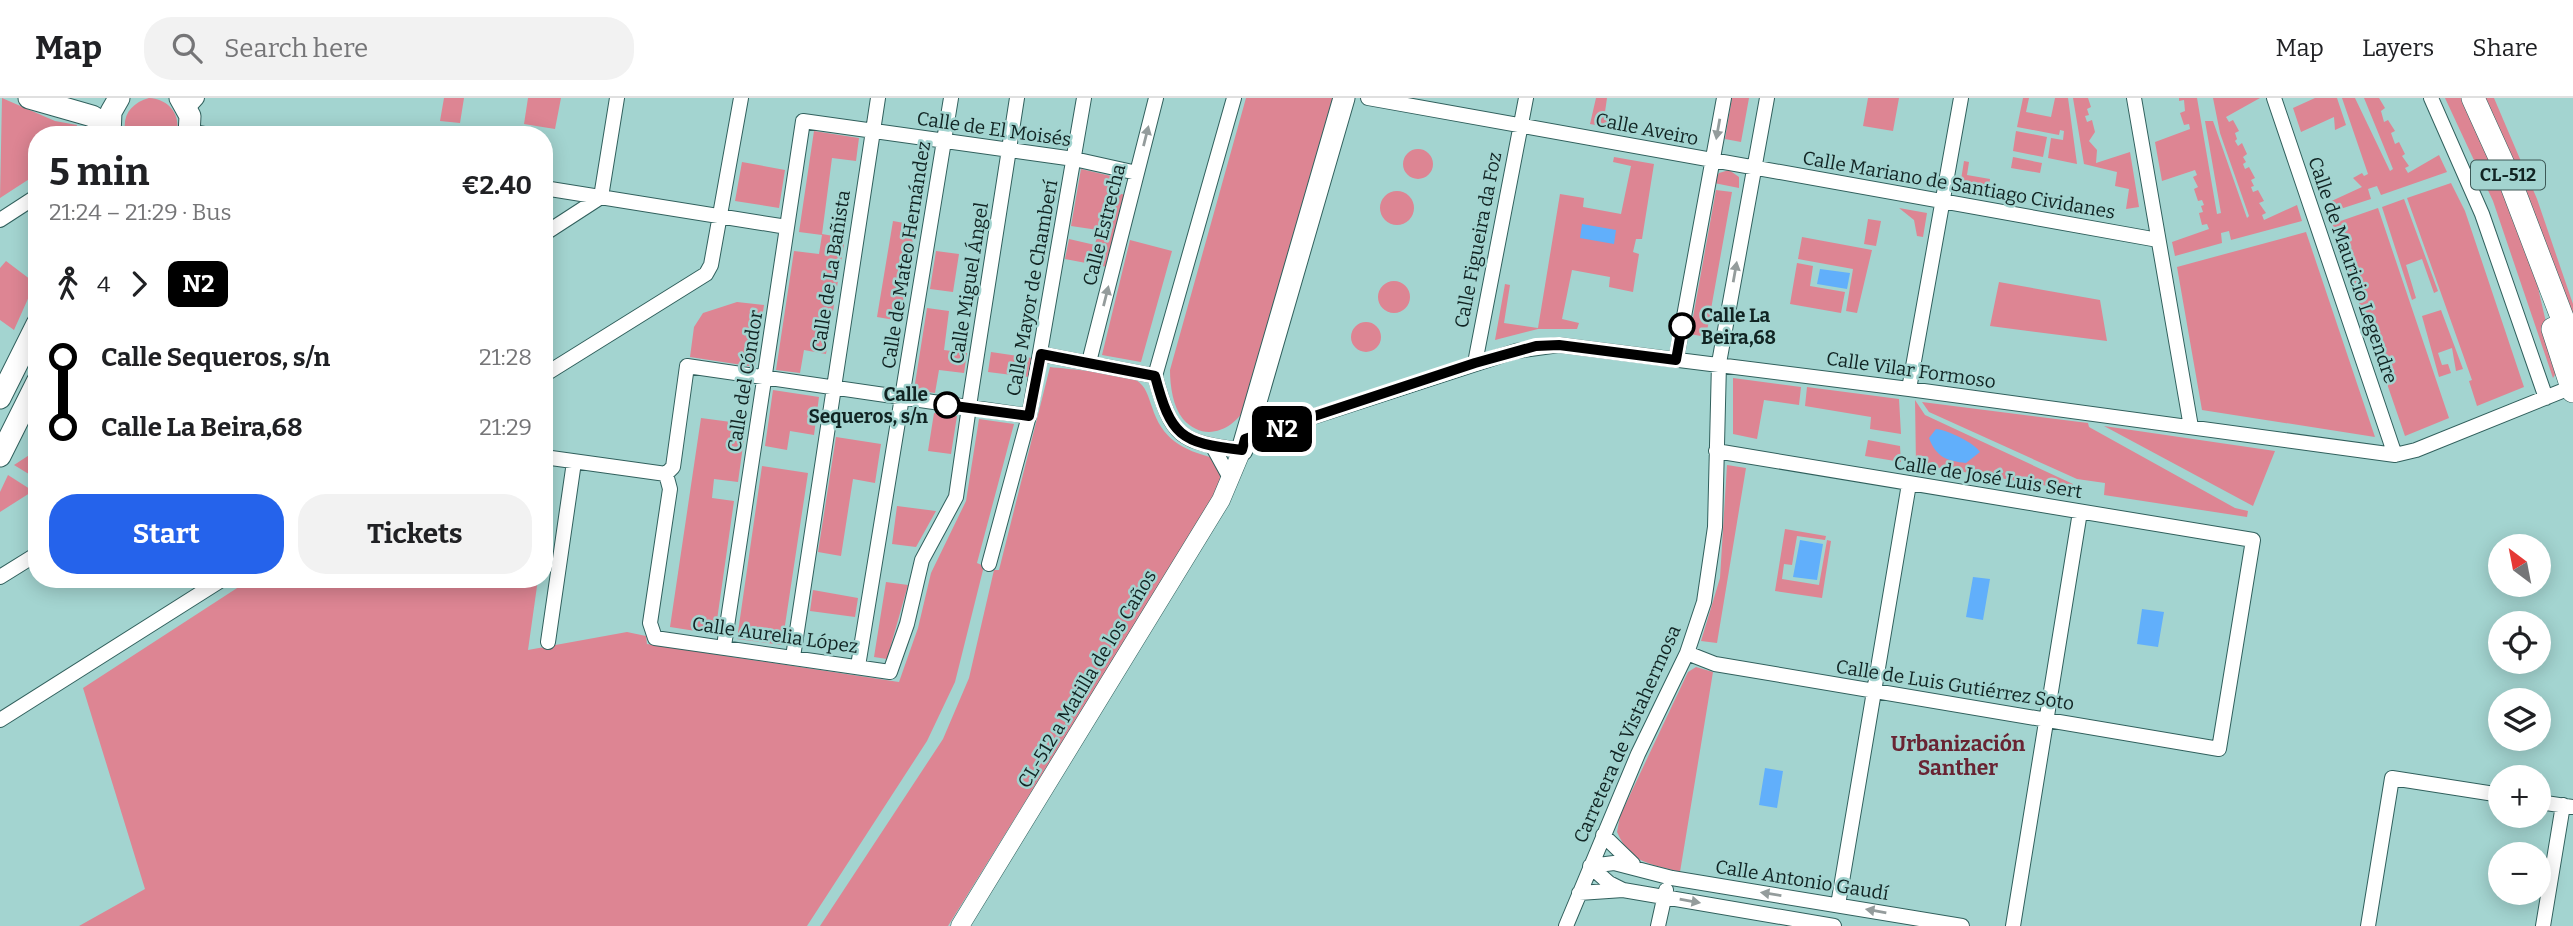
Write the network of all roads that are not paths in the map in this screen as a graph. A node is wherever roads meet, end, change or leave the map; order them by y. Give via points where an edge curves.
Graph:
1 (29, 98) edge
2 (617, 98) edge
3 (741, 98) edge
4 (878, 98) edge
5 (951, 98) edge
6 (1017, 98) edge
7 (1084, 98) edge
8 (1156, 98) edge
9 (1234, 98) edge
10 (1344, 98) edge
11 (1368, 98) edge
12 (1526, 98) edge
13 (1724, 98) edge
14 (1767, 98) edge
15 (1961, 98) edge
16 (2134, 98) edge
17 (2274, 98) edge
18 (2431, 98) edge
19 (2473, 98) edge
20 (188, 102) edge
21 (108, 117) edge
22 (803, 121) joint
23 (1520, 125) junction
24 (194, 126) edge
25 (872, 132) junction
26 (943, 141) junction
27 (1009, 151) junction
28 (1074, 159) junction
29 (1713, 160) junction
30 (1754, 167) junction
31 (1137, 173) junction
32 (553, 189) edge
33 (601, 197) junction
34 (1942, 201) junction
35 (28, 203) edge
36 (720, 216) junction
37 (0, 220) edge
38 (787, 227) junction
39 (553, 228) edge
40 (2158, 240) junction
41 (2538, 254) junction
42 (2562, 312) junction
43 (28, 342) edge
44 (2573, 346) edge
45 (1041, 354) junction
46 (1676, 360) junction
47 (1089, 362) junction
48 (1475, 363) junction
49 (1719, 363) junction
50 (553, 369) edge
51 (765, 376) junction
52 (1155, 376) junction
53 (2573, 384) edge
54 (832, 388) junction
55 (1909, 389) junction
56 (0, 398) edge
57 (903, 398) junction
58 (2546, 398) junction
59 (28, 400) edge
60 (969, 409) junction
61 (1029, 416) junction
62 (2191, 427) junction
63 (1243, 444) junction
64 (1213, 447) junction
65 (1716, 451) junction
66 (2395, 455) junction
67 (0, 456) edge
68 (553, 458) edge
69 (574, 462) junction
70 (666, 474) junction
71 (1230, 478) junction
72 (1909, 484) junction
73 (2080, 512) junction
74 (28, 560) edge
75 (989, 564) dead end
76 (0, 577) edge
77 (209, 588) edge
78 (548, 642) dead end
79 (724, 646) junction
80 (1686, 653) junction
81 (793, 657) junction
82 (858, 666) junction
83 (890, 672) joint
84 (1874, 691) junction
85 (2046, 718) junction
86 (0, 720) edge
87 (2219, 749) joint
88 (2488, 793) edge
89 (2568, 806) edge
90 (1603, 835) junction
91 (1590, 866) junction
92 (1637, 867) junction
93 (1672, 878) junction
94 (1623, 890) junction
95 (1579, 893) junction
96 (1665, 897) junction
97 (1838, 905) junction
98 (960, 926) edge
99 (1566, 926) edge
100 (1658, 926) edge
101 (1834, 926) edge
102 (1962, 926) edge
103 (2013, 926) edge
104 (2368, 926) edge
105 (2543, 926) edge

1 - 21 main road
2 - 33 street
3 - 36 street
4 - 25 street, Calle de La Bañista
5 - 26 street, Calle de Mateo Hernández
6 - 27 street, Calle Miguel Ángel
7 - 28 street, Calle Mayor de Chamberí
31 -> 8 street, Calle Estrecha
9 - 52 street
10 - 63 main road
11 - 23 street, Calle Aveiro
12 - 23 street, Calle Figueira da Foz
13 -> 29 street
14 - 30 street, Carretera de Vistahermosa
15 - 34 street
16 - 40 street
17 - 66 street, Calle de Mauricio Legendre
18 - 58 street via 2482,214
19 - 41 main road, CL-512
20 - 24 main road
22 - 25 street, Calle de El Moisés
22 - 38 street, Calle del Cóndor
23 - 29 street, Calle Aveiro
23 - 48 street, Calle Figueira da Foz
25 - 26 street, Calle de El Moisés
25 - 54 street, Calle de La Bañista
26 - 27 street, Calle de El Moisés
26 - 57 street, Calle de Mateo Hernández
27 - 28 street, Calle de El Moisés
27 - 60 street, Calle Miguel Ángel
28 - 31 street, Calle de El Moisés
28 - 45 street, Calle Mayor de Chamberí
29 - 30 street, Calle Aveiro
29 - 46 street
30 - 34 street, Calle Mariano de Santiago Cividanes
49 -> 30 street, Carretera de Vistahermosa
47 -> 31 street, Calle Estrecha
32 - 33 street
33 - 36 street
33 - 39 street
34 - 40 street, Calle Mariano de Santiago Cividanes
34 - 55 street
35 - 37 street
36 - 38 street
36 - 50 street via 706,274
38 - 51 street, Calle del Cóndor
40 - 62 street
41 - 42 main road, CL-512
41 - 53 main road, CL-512 via 2543,288
42 - 44 main road, CL-512
42 - 53 main road
43 - 56 main road
45 - 47 street
45 - 61 street, Calle Mayor de Chamberí
46 - 48 street, Calle Vilar Formoso via 1559,345
46 - 49 street, Calle Vilar Formoso
47 - 52 street
48 - 63 street, Calle Vilar Formoso
49 - 55 street, Calle Vilar Formoso
49 - 65 street, Carretera de Vistahermosa
51 - 54 street
51 - 70 street via 687,366 673,467
51 - 79 street, Calle del Cóndor
52 - 64 street via 1177,430 1192,442
53 - 58 street, Calle Vilar Formoso
54 - 57 street
54 - 81 street, Calle de La Bañista
55 - 62 street, Calle Vilar Formoso
57 - 60 street
57 - 82 street, Calle de Mateo Hernández
58 - 66 street, Calle Vilar Formoso
59 - 67 main road
60 - 61 street
60 - 83 street, Calle Miguel Ángel via 956,497 922,559
61 - 75 street, Calle Mayor de Chamberí
62 - 66 street, Calle Vilar Formoso
63 - 64 street
63 - 71 street, CL-512 a Matilla de los Caños
64 - 71 street
65 - 72 street, Calle de José Luis Sert
65 - 80 street, Carretera de Vistahermosa via 1710,575
68 - 69 street
69 - 70 street
69 - 78 street
70 - 79 street, Calle Aurelia López via 670,489 650,623 655,638
71 - 98 street, CL-512 a Matilla de los Caños via 1221,500
72 - 73 street, Calle de José Luis Sert
72 - 84 street
73 - 85 street
73 - 87 street, Calle de José Luis Sert via 2253,540
74 - 76 street
77 - 86 street
79 - 81 street, Calle Aurelia López
80 - 84 street, Calle de Luis Gutiérrez Soto via 1715,664
80 - 90 street, Carretera de Vistahermosa
81 - 82 street, Calle Aurelia López
82 - 83 street, Calle Aurelia López
84 - 85 street, Calle de Luis Gutiérrez Soto
84 - 97 street
85 - 87 street, Calle de Luis Gutiérrez Soto
85 - 103 street
88 - 104 street via 2392,778
89 - 105 street
90 - 91 street, Carretera de Vistahermosa
90 - 92 street, Calle Antonio Gaudí
91 - 92 street, Calle Antonio Gaudí via 1614,863
91 - 94 street, Calle Antonio Gaudí
91 - 95 street, Carretera de Vistahermosa
92 - 93 street, Calle Antonio Gaudí
93 - 96 street
97 -> 93 street, Calle Antonio Gaudí
94 - 95 street, Calle Antonio Gaudí
94 - 96 street, Calle Antonio Gaudí
95 - 99 street, Carretera de Vistahermosa
96 - 100 street
96 -> 101 street, Calle Antonio Gaudí
102 -> 97 street, Calle Antonio Gaudí

